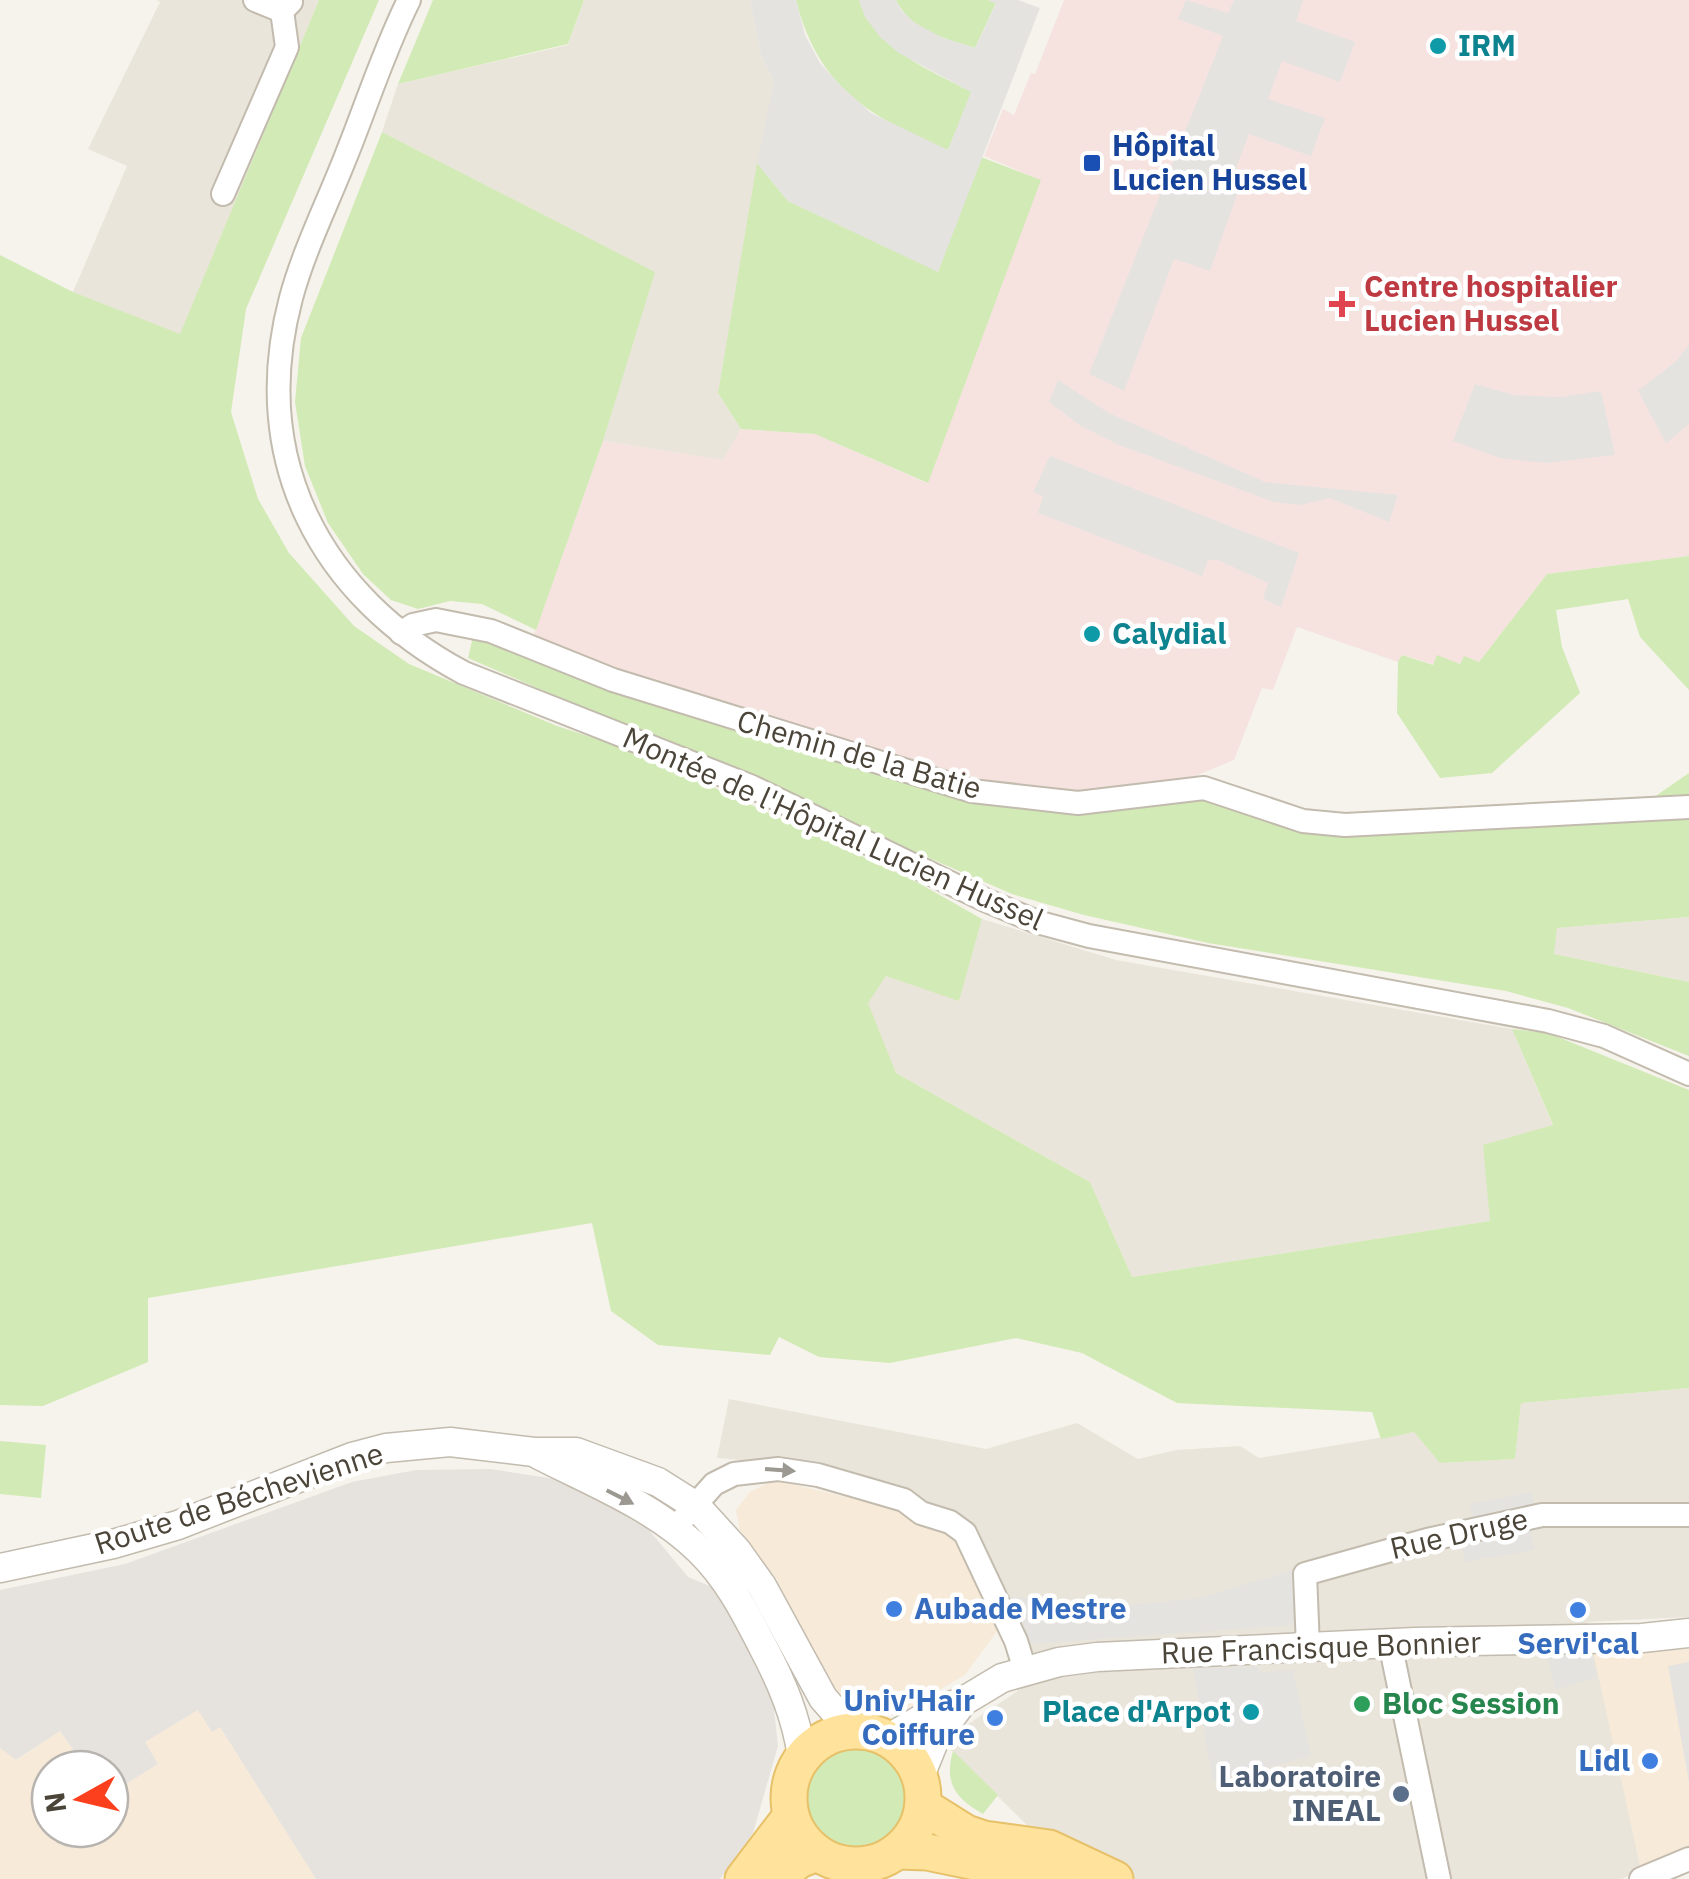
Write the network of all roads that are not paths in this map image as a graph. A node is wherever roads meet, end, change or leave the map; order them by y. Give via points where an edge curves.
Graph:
1 (255, 0) edge
2 (408, 0) edge
3 (288, 6) edge
4 (222, 194) dead end
5 (400, 633) junction
6 (1689, 807) edge
7 (1689, 1074) edge
8 (534, 1452) junction
9 (696, 1506) junction
10 (1689, 1515) edge
11 (674, 1529) junction
12 (2, 1569) edge
13 (1689, 1634) edge
14 (1390, 1643) junction
15 (1308, 1647) junction
16 (1025, 1670) junction
17 (962, 1702) junction
18 (851, 1730) junction
19 (889, 1738) junction
20 (802, 1756) junction
21 (922, 1791) junction
22 (791, 1816) junction
23 (899, 1851) junction
24 (817, 1853) junction
25 (1689, 1858) edge
26 (743, 1879) edge
27 (776, 1879) edge
28 (1058, 1879) edge
29 (1114, 1879) edge
30 (1439, 1879) edge
31 (1641, 1879) edge

1 - 3 street
2 - 5 street, Montée de l'Hôpital Lucien Hussel via 291,298 278,405 283,447 313,529 351,586
3 - 4 street via 286,47
5 - 6 street, Chemin de la Batie via 436,620 492,631 613,680 797,739 937,782 1026,799 1096,802 1204,788 1303,821 1346,825
5 - 7 street, Montée de l'Hôpital Lucien Hussel via 464,674 750,786 1037,922 1579,1028
8 - 9 street, Route de Béchevienne via 576,1452 658,1482
8 -> 11 street, Route de Béchevienne
8 - 12 street, Route de Béchevienne via 450,1442 386,1448 178,1525
9 - 11 street
9 -> 16 street via 724,1479 778,1468 904,1500 950,1522 965,1533
9 - 18 street, Route de Béchevienne via 762,1586 824,1698
10 - 15 street, Rue Druge via 1542,1514 1305,1574
11 - 20 street, Route de Béchevienne via 740,1602 795,1715
13 - 14 street, Rue Francisque Bonnier
14 - 15 street, Rue Francisque Bonnier
14 - 30 street
15 - 16 street, Rue Francisque Bonnier via 1097,1657
16 - 17 street, Rue Francisque Bonnier
17 - 19 street, Rue Francisque Bonnier
17 - 21 street, Rue Francisque Bonnier via 935,1738
18 - 19 main road
18 - 20 main road
19 - 21 main road via 913,1761
20 - 22 main road via 788,1795
21 - 23 main road via 919,1822
21 - 29 main road via 966,1833 1049,1848
22 - 24 main road
22 - 26 main road
23 - 24 main road via 858,1866
23 - 28 main road
24 - 27 main road
25 - 31 street

